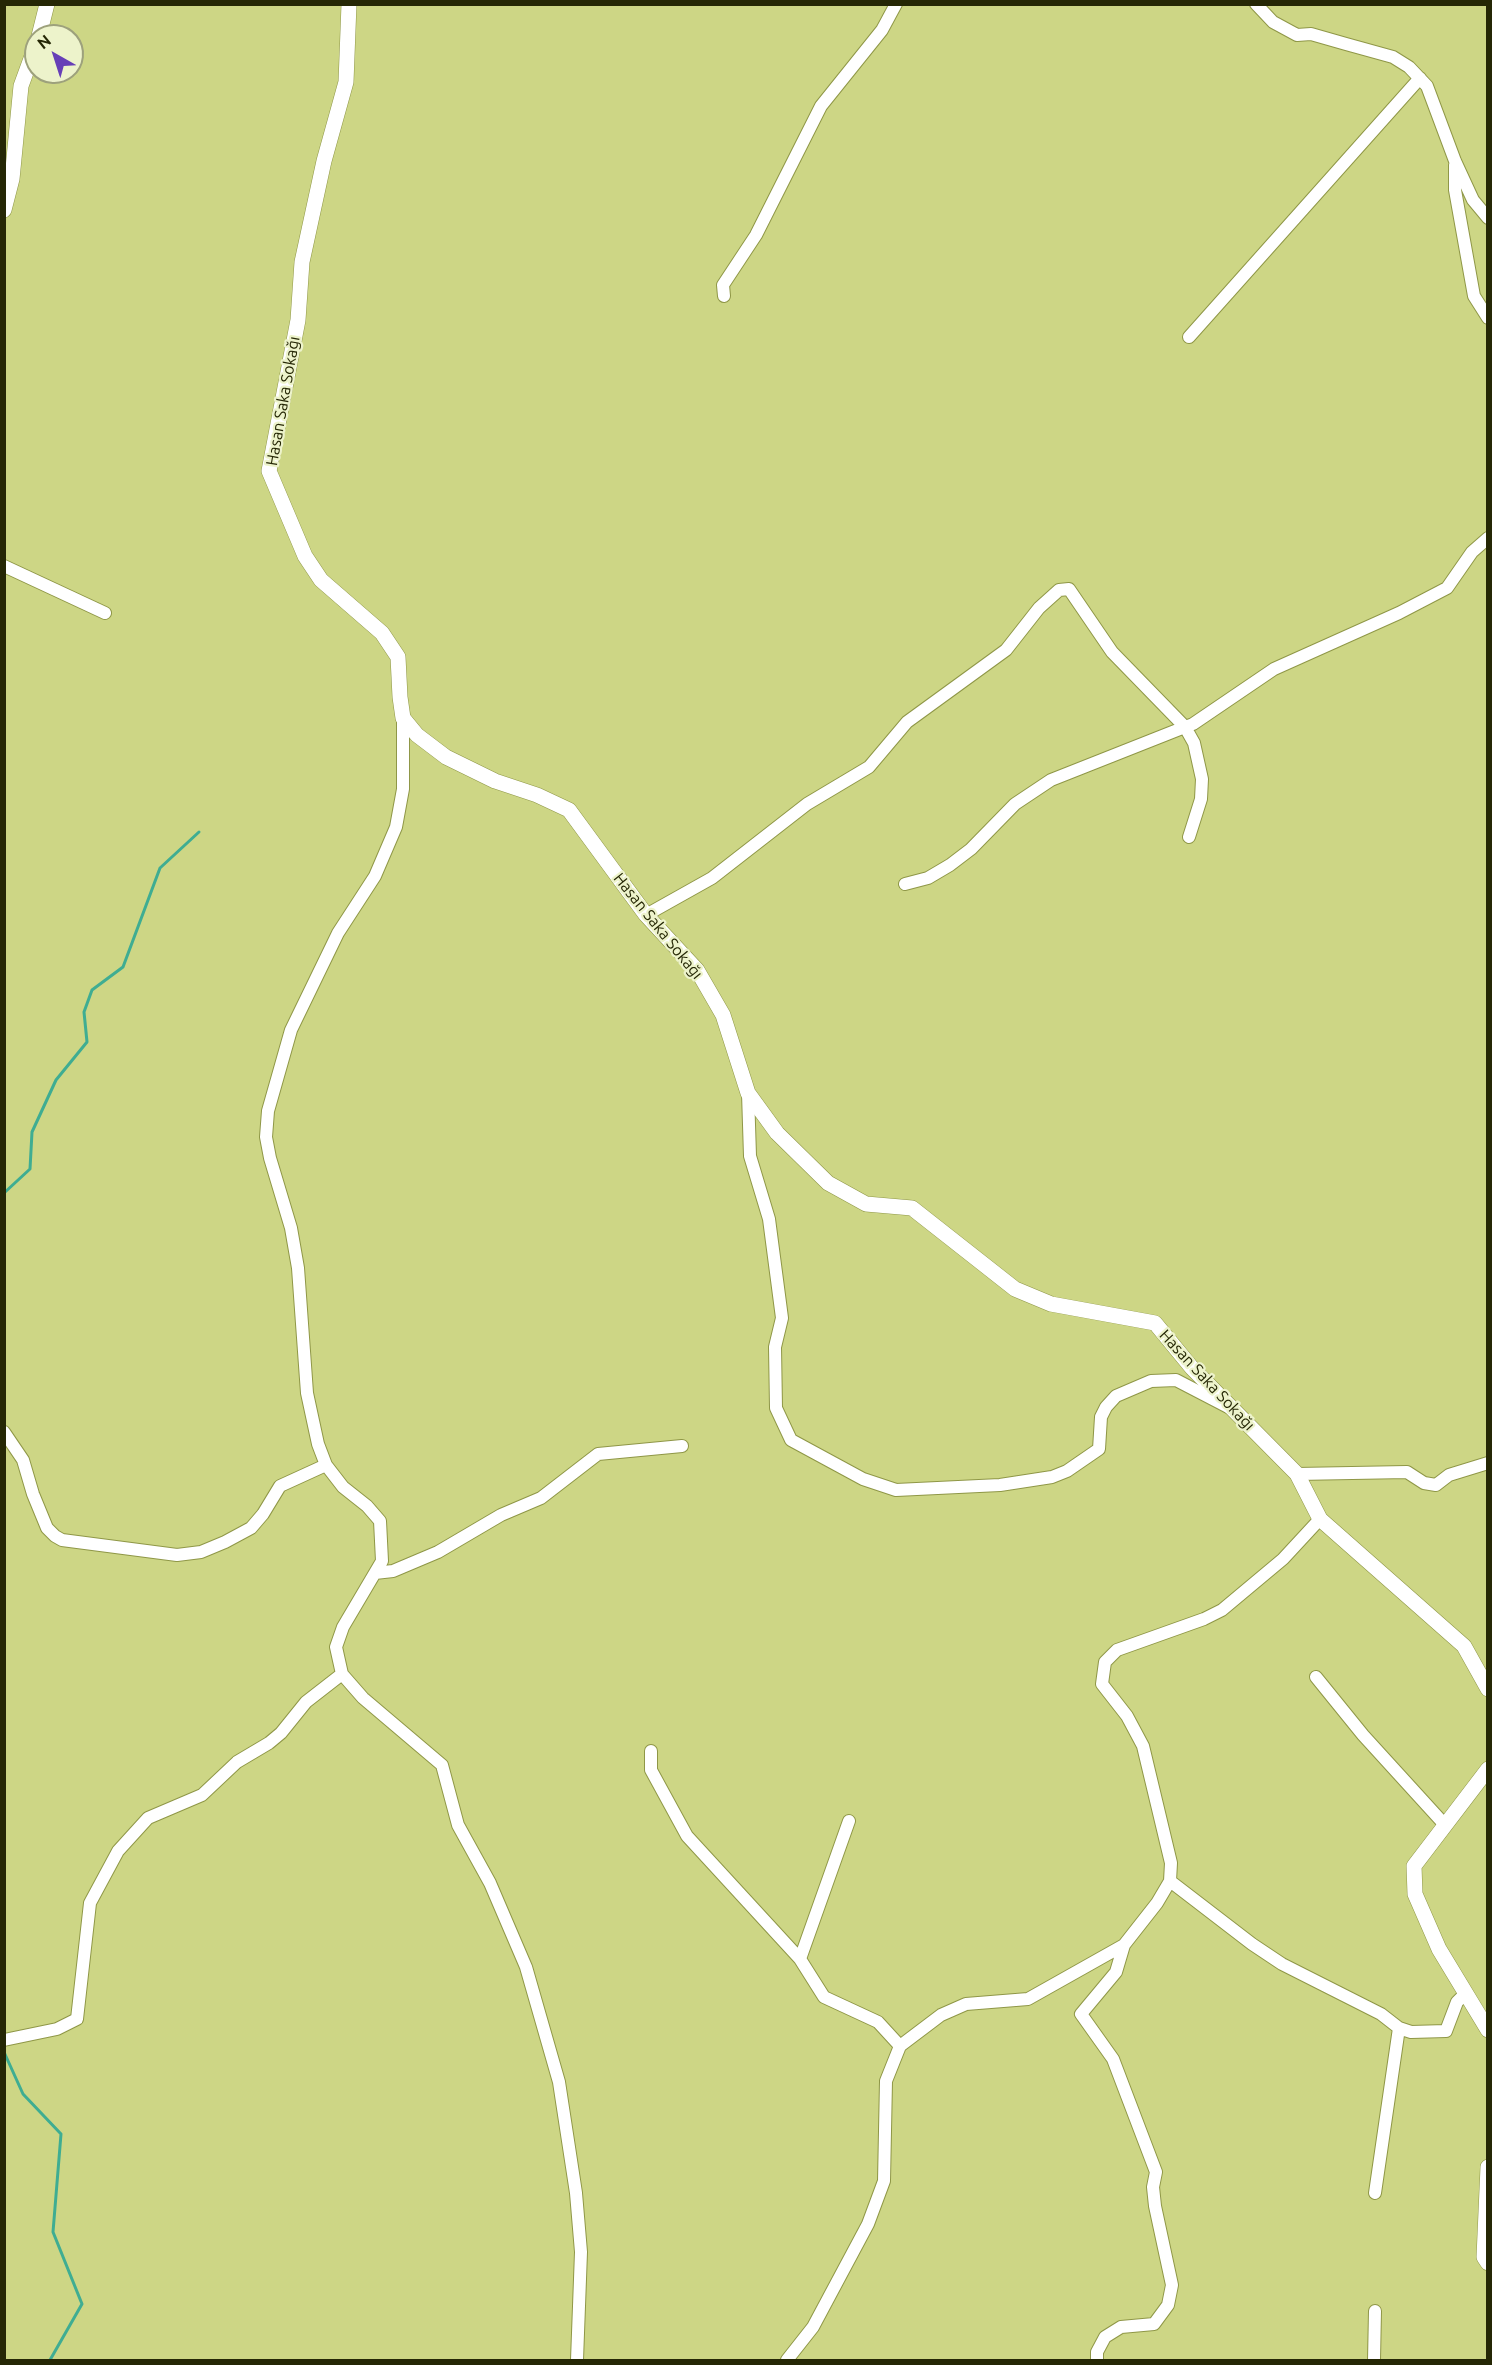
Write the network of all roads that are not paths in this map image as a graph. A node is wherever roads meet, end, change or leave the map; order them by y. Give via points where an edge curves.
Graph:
1 (47, 4) edge
2 (349, 4) edge
3 (896, 4) edge
4 (1256, 4) edge
5 (42, 24) edge
6 (24, 78) edge
7 (1420, 78) junction
8 (1455, 161) junction
9 (4, 210) edge
10 (1488, 218) edge
11 (724, 296) dead end
12 (1488, 318) edge
13 (1189, 337) dead end
14 (1488, 538) edge
15 (4, 566) edge
16 (105, 613) dead end
17 (403, 718) junction
18 (1185, 727) junction
19 (1189, 837) dead end
20 (905, 884) dead end
21 (646, 915) junction
22 (748, 1094) junction
23 (1235, 1411) junction
24 (4, 1432) edge
25 (682, 1446) dead end
26 (1488, 1463) edge
27 (326, 1465) junction
28 (1297, 1473) junction
29 (1320, 1519) junction
30 (375, 1573) junction
31 (342, 1674) junction
32 (1316, 1677) dead end
33 (1488, 1689) edge
34 (651, 1751) dead end
35 (1488, 1769) edge
36 (849, 1821) dead end
37 (1445, 1825) junction
38 (1170, 1881) junction
39 (1124, 1945) junction
40 (800, 1959) junction
41 (1466, 1993) junction
42 (1399, 2028) junction
43 (1488, 2030) edge
44 (4, 2040) edge
45 (900, 2046) junction
46 (1488, 2167) edge
47 (1374, 2193) dead end
48 (1488, 2263) edge
49 (1375, 2312) dead end
50 (577, 2361) edge
51 (787, 2361) edge
52 (1097, 2361) edge
53 (1374, 2361) edge

1 - 5 street
2 - 17 street, Hasan Saka Sokağı via 346,82 302,262 298,320 269,471 305,556 321,580 382,633 398,657
3 - 11 street via 882,30 821,106 756,235 723,285
4 - 7 street via 1273,22 1297,35 1311,34 1393,57
6 - 9 street via 12,178
7 - 8 street via 1427,86
7 - 13 street
8 - 10 street via 1473,200
8 - 12 street via 1455,190 1474,296
14 - 18 street via 1472,552 1447,588 1274,669
15 - 16 street
17 - 21 street, Hasan Saka Sokağı via 417,735 446,757 569,810
17 - 27 street via 402,800 393,834 375,876 338,933 297,1015 266,1124 270,1158 298,1268 310,1416
18 - 19 street via 1194,743 1202,779 1201,799
18 - 20 street via 1051,780 1015,804 956,861 928,878
18 - 21 street via 1113,652 1069,589 1059,590 1039,608 1006,650 907,722 869,767 807,804 721,872
21 - 22 street, Hasan Saka Sokağı via 697,970 723,1015
22 - 23 street, Hasan Saka Sokağı via 777,1132 828,1183 866,1204 912,1208 1015,1290 1051,1304 1155,1323
22 - 23 street via 750,1156 769,1219 782,1317 775,1347 776,1408 791,1440 863,1479 896,1490 1000,1485 1052,1476 1099,1449 1101,1417 1106,1407 1116,1396 1150,1381 1176,1380
23 - 28 street, Hasan Saka Sokağı
24 - 27 street via 23,1460 47,1528 55,1536 177,1555 201,1552 251,1528 280,1486
25 - 30 street via 598,1454 541,1498 501,1515 438,1551 393,1571
26 - 28 street via 1449,1475 1436,1485 1424,1483 1407,1472
27 - 30 street via 343,1487 381,1521 382,1554
28 - 29 street, Hasan Saka Sokağı
29 - 33 street, Hasan Saka Sokağı via 1464,1646
29 - 38 street via 1283,1559 1222,1610 1117,1650 1105,1662 1102,1684 1127,1716 1143,1746 1171,1863
30 - 31 street via 343,1627 336,1647
31 - 44 street via 306,1702 281,1733 237,1762 202,1795 148,1818 118,1851 90,1903 77,2019 57,2029
31 - 50 street via 363,1698 442,1765 458,1826 490,1883 526,1967 558,2082 576,2193 581,2253
32 - 37 street
34 - 40 street via 651,1770 687,1836
35 - 37 street
36 - 40 street
37 - 41 street via 1414,1866 1415,1894 1439,1949
38 - 39 street
38 - 42 street via 1282,1964 1381,2014
39 - 45 street via 1028,1999 966,2004 941,2014
39 - 52 street via 1116,1972 1081,2014 1113,2059 1156,2172 1155,2206 1172,2284 1168,2305 1154,2324 1121,2327 1105,2337
40 - 45 street via 824,1998 878,2022
41 - 42 street via 1457,2002 1446,2031 1411,2032
41 - 43 street
42 - 47 street
45 - 51 street via 886,2080 885,2181 868,2224 818,2317
46 - 48 street via 1484,2257
49 - 53 street

